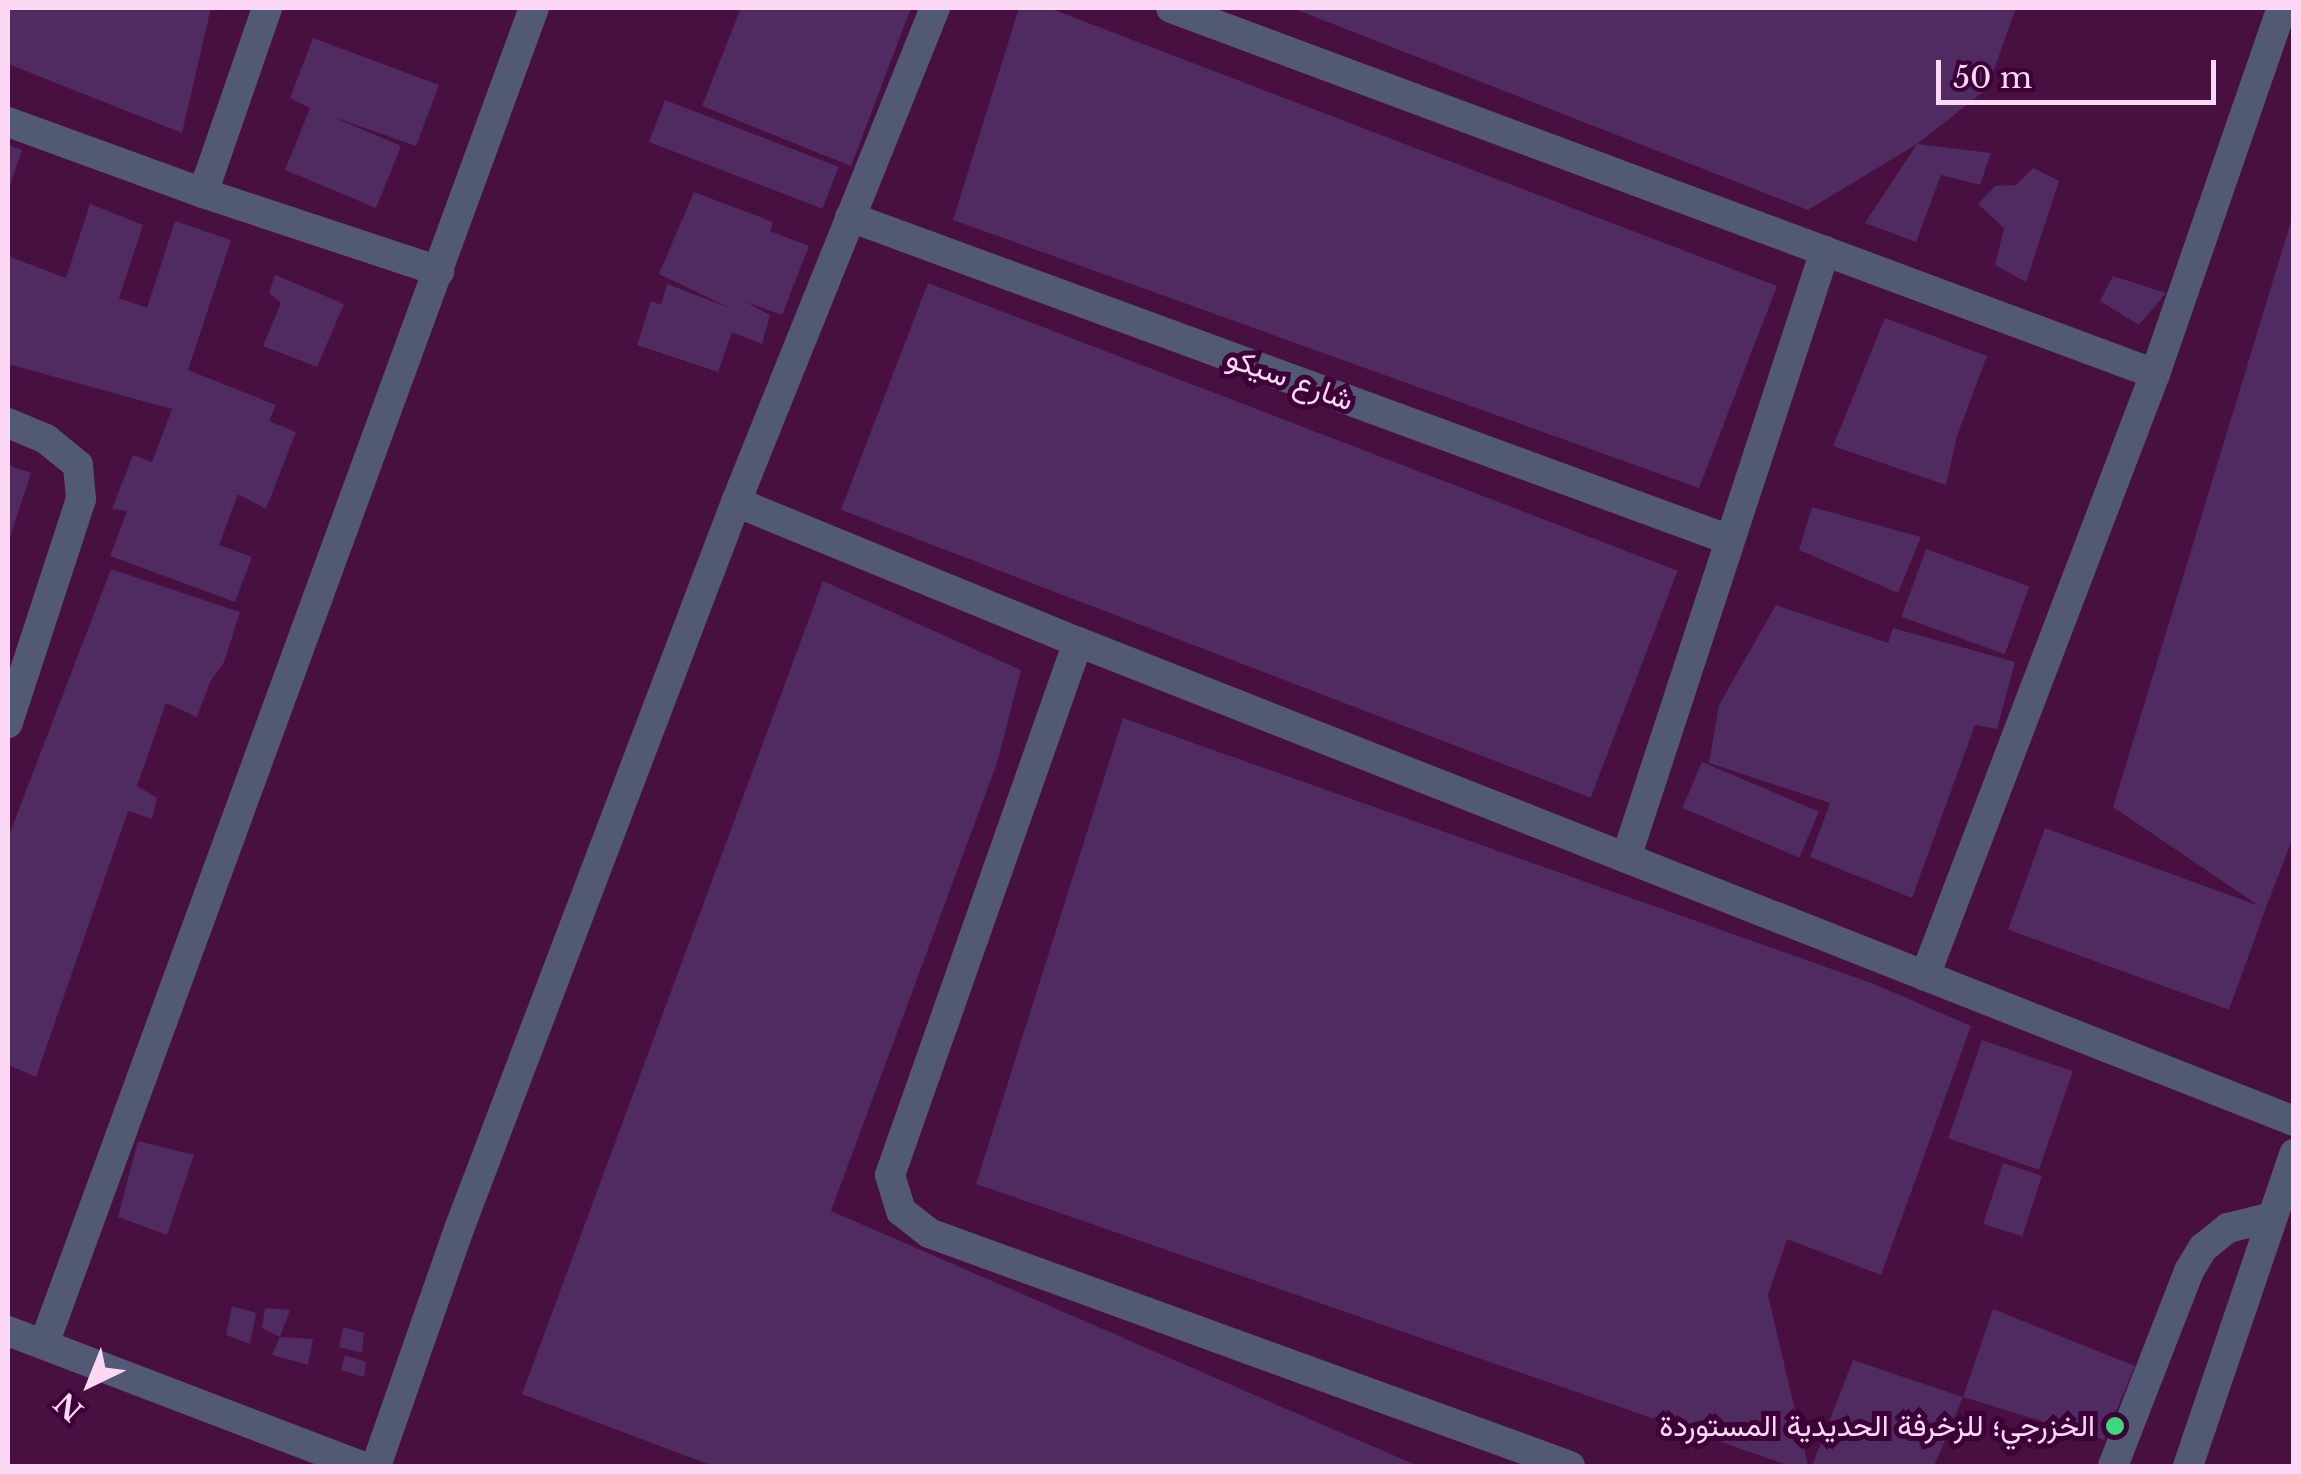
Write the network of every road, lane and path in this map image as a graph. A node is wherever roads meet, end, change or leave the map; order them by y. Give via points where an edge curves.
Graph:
1 (267, 8) edge
2 (534, 8) edge
3 (935, 8) edge
4 (1171, 8) edge
5 (2282, 8) edge
6 (8, 122) edge
7 (203, 194) junction
8 (850, 218) junction
9 (1825, 252) junction
10 (439, 271) junction
11 (2155, 374) junction
12 (8, 423) edge
13 (736, 502) junction
14 (1730, 540) junction
15 (1078, 642) junction
16 (9, 715) edge
17 (1626, 858) junction
18 (1926, 976) junction
19 (2294, 1121) edge
20 (2294, 1154) edge
21 (2272, 1217) junction
22 (8, 1331) edge
23 (44, 1344) junction
24 (362, 1466) edge
25 (376, 1466) edge
26 (1570, 1466) edge
27 (2113, 1466) edge
28 (2188, 1466) edge

1 - 7 street
2 - 10 street
3 - 8 street
4 - 9 street
5 - 11 street
6 - 7 street
7 - 10 street
8 - 13 street
8 - 14 street, شارع سيكو
9 - 11 street
9 - 14 street
10 - 23 street
11 - 18 street
12 - 16 street via 46,438 78,465 82,499
13 - 15 street
13 - 25 street via 459,1229
14 - 17 street
15 - 17 street
15 - 26 street via 890,1175 900,1211 929,1233
17 - 18 street
18 - 19 street
20 - 21 street
21 - 27 street via 2228,1228 2203,1248
21 - 28 street
22 - 23 street
23 - 24 street

